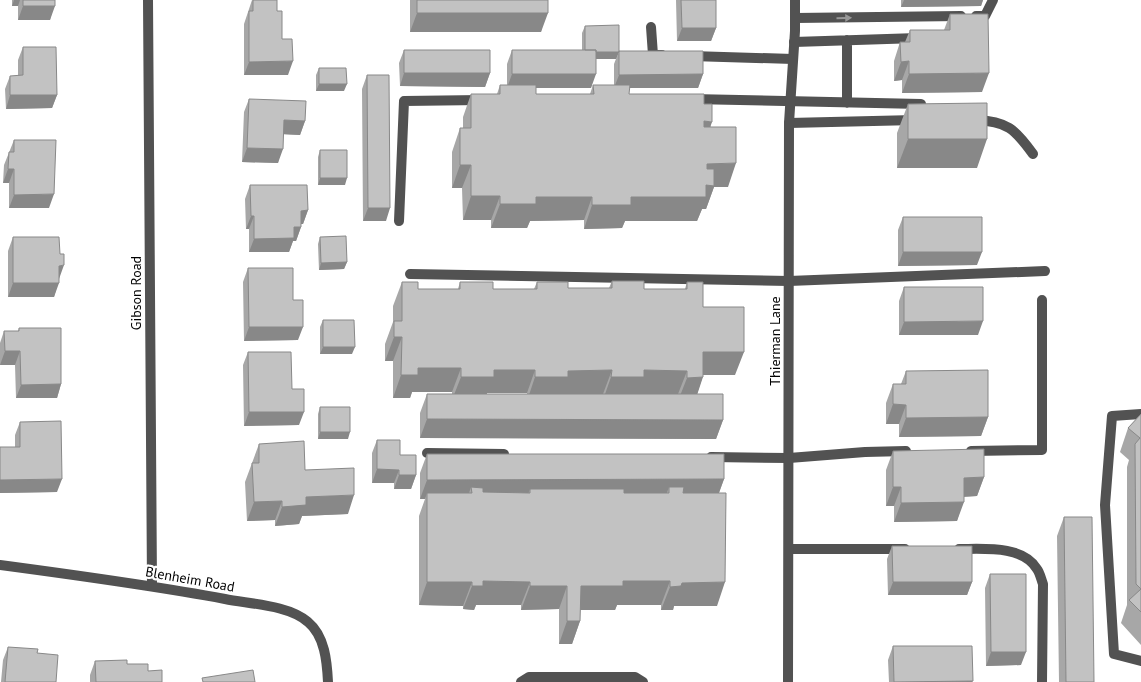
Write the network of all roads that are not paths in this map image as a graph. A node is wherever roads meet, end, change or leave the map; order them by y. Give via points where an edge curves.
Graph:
1 (148, 0) edge
2 (795, 0) edge
3 (993, 0) edge
4 (795, 18) junction
5 (651, 27) dead end
6 (918, 38) edge
7 (847, 40) junction
8 (794, 42) junction
9 (793, 59) junction
10 (682, 99) edge
11 (494, 100) edge
12 (790, 102) junction
13 (847, 103) junction
14 (930, 104) edge
15 (922, 120) edge
16 (961, 120) edge
17 (789, 123) junction
18 (1033, 154) dead end
19 (399, 221) dead end
20 (1045, 271) dead end
21 (410, 274) dead end
22 (789, 281) junction
23 (1042, 300) dead end
24 (1141, 414) edge
25 (914, 451) edge
26 (963, 451) edge
27 (427, 453) edge
28 (516, 454) edge
29 (702, 457) edge
30 (788, 458) junction
31 (788, 549) junction
32 (916, 549) edge
33 (946, 549) edge
34 (0, 565) edge
35 (152, 586) junction
36 (1141, 661) edge
37 (328, 682) edge
38 (521, 682) edge
39 (643, 682) edge
40 (788, 682) edge
41 (1042, 682) edge

1 - 35 street, Gibson Road
2 - 4 street, Thierman Lane
4 -> 3 street via 986,16
4 - 8 street, Thierman Lane
5 - 9 street via 653,55
6 - 7 street
7 - 8 street
7 - 13 street
8 - 9 street, Thierman Lane
9 - 12 street, Thierman Lane
10 - 12 street
11 - 19 street via 404,101
12 - 13 street
12 - 17 street, Thierman Lane
13 - 14 street
15 - 17 street
16 - 18 street via 990,120 1006,126 1018,134
17 - 22 street, Thierman Lane
20 - 22 street
21 - 22 street
22 - 30 street, Thierman Lane
23 - 26 street via 1042,450
24 - 36 street via 1112,416 1105,505 1114,654
25 - 30 street
27 - 28 street
29 - 30 street
30 - 31 street, Thierman Lane
31 - 32 street
31 - 40 street, Thierman Lane
33 - 41 street via 995,549 1024,556 1037,568 1043,584
34 - 35 street, Blenheim Road
35 - 37 street, Blenheim Road via 284,610 307,621 315,629 324,650
38 - 39 street via 528,677 635,677

